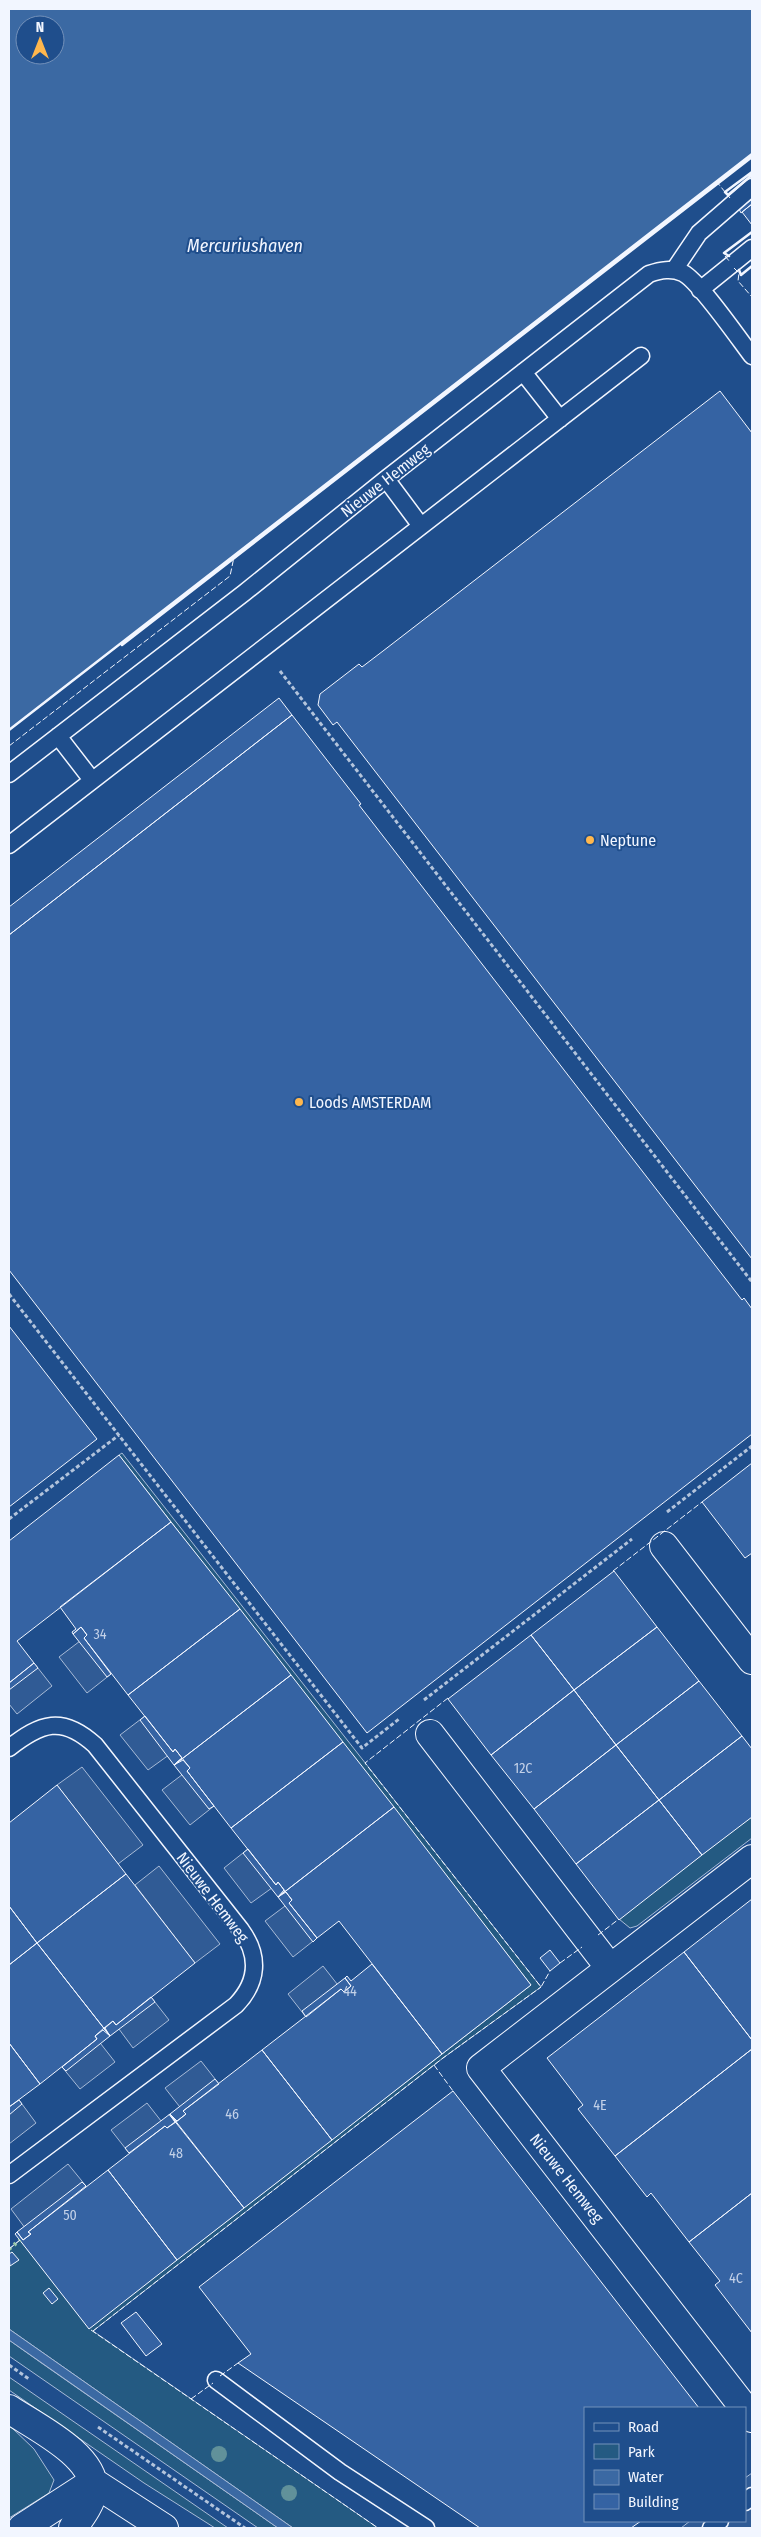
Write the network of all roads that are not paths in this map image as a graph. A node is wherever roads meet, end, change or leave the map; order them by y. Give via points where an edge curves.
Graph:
1 (752, 187) edge
2 (752, 248) edge
3 (674, 270) junction
4 (700, 290) junction
5 (751, 354) edge
6 (641, 356) dead end
7 (522, 372) junction
8 (560, 419) junction
9 (386, 479) junction
10 (421, 526) junction
11 (58, 736) junction
12 (9, 774) edge
13 (92, 780) junction
14 (9, 844) edge
15 (664, 1546) dead end
16 (752, 1660) edge
17 (430, 1734) dead end
18 (9, 1748) edge
19 (752, 1859) edge
20 (610, 1968) junction
21 (9, 2175) edge
22 (216, 2380) dead end
23 (743, 2407) edge
24 (9, 2409) edge
25 (93, 2482) junction
26 (22, 2528) edge
27 (73, 2528) edge
28 (164, 2528) edge
29 (426, 2528) edge

1 - 3 lane via 699,233
2 - 4 lane
3 - 4 lane via 684,274
3 - 7 lane, Nieuwe Hemweg via 649,274
4 - 5 lane
6 - 8 lane
7 - 8 lane
7 - 9 lane, Nieuwe Hemweg
8 - 10 lane
9 - 10 lane
9 - 11 lane, Nieuwe Hemweg
10 - 13 lane
11 - 12 lane, Nieuwe Hemweg
11 - 13 lane
13 - 14 lane
15 - 16 street
17 - 20 street
18 - 21 lane, Nieuwe Hemweg via 28,1734 49,1726 74,1729 85,1736 242,1930 250,1942 255,1970 245,1995 236,2005
19 - 20 street, Nieuwe Hemweg
20 - 23 street, Nieuwe Hemweg via 481,2068
22 - 29 lane via 340,2472
24 - 25 street via 71,2450 83,2462
25 - 26 street
25 - 27 street via 93,2493
25 - 28 street

